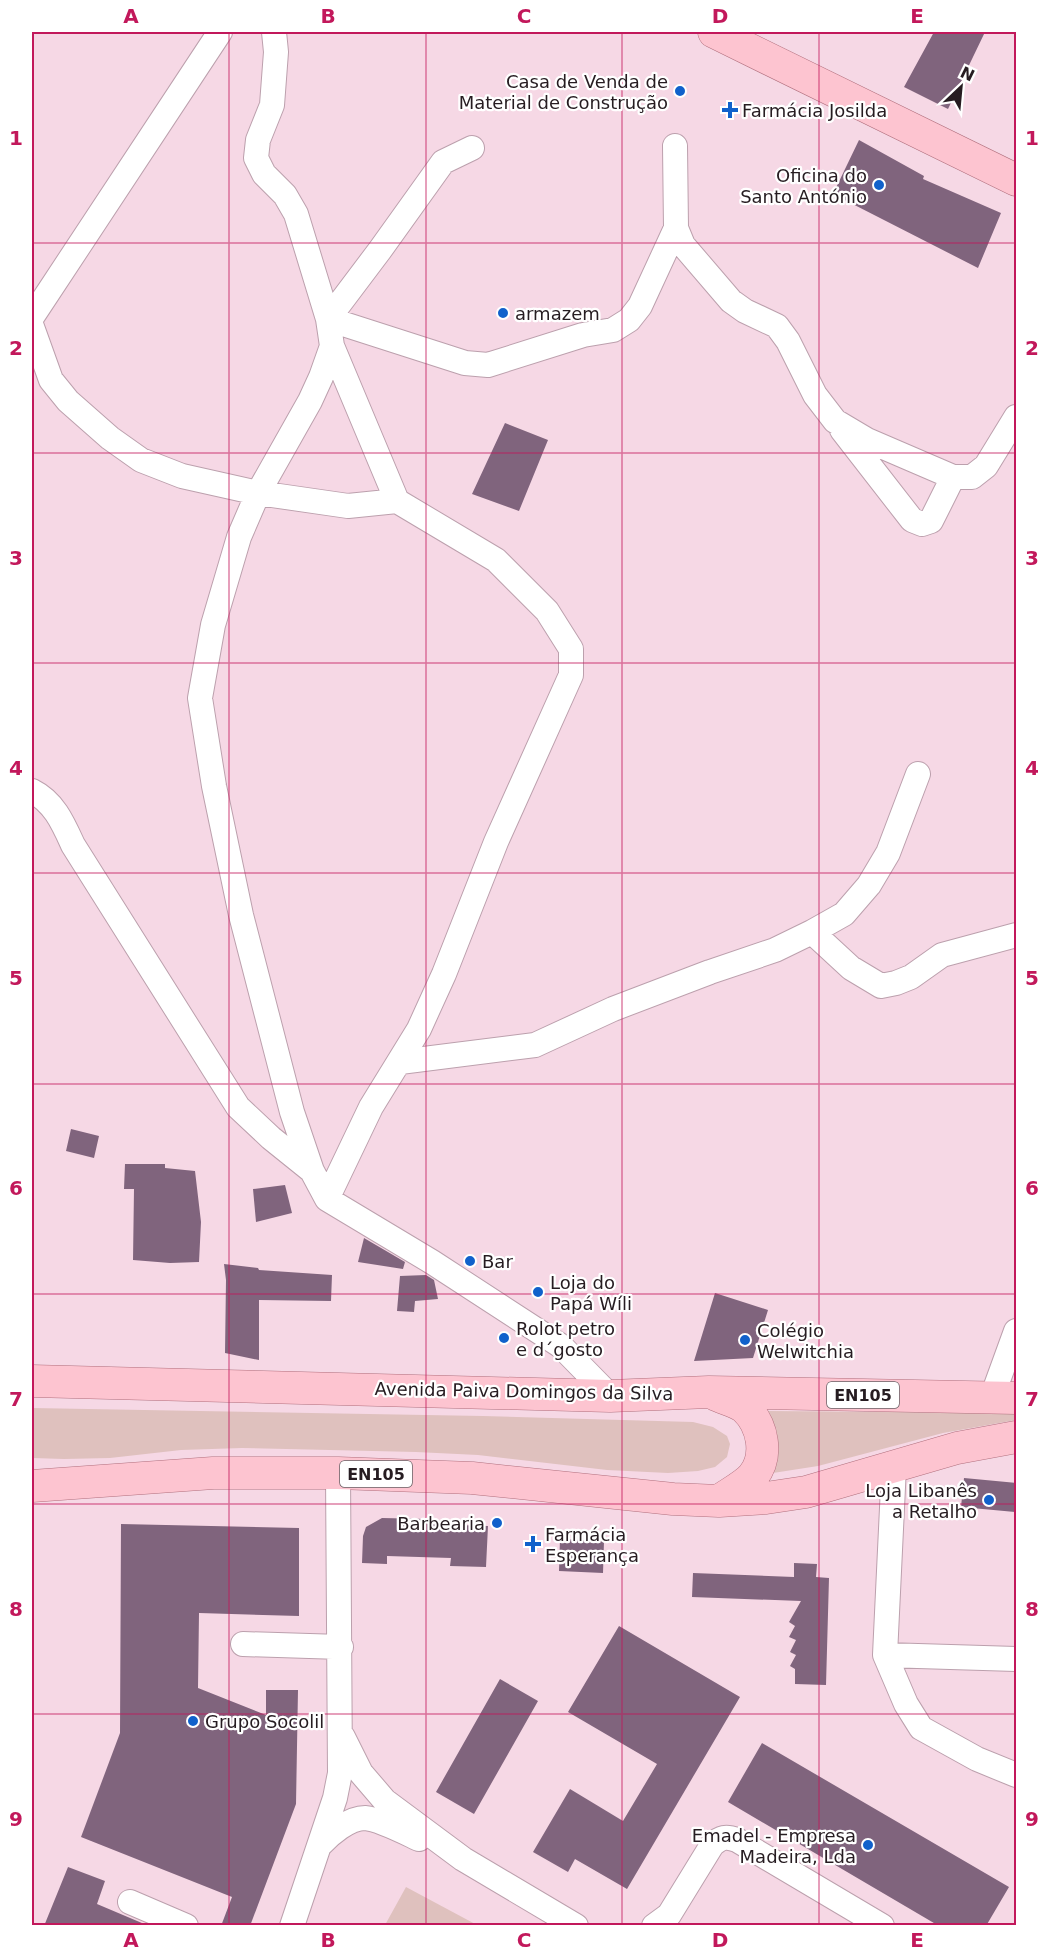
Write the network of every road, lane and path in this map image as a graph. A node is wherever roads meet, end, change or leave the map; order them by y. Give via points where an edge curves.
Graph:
1 (220, 32) edge
2 (274, 32) edge
3 (722, 33) edge
4 (675, 146) dead end
5 (472, 148) dead end
6 (1017, 180) edge
7 (676, 228) junction
8 (32, 317) edge
9 (328, 319) junction
10 (32, 327) edge
11 (332, 345) junction
12 (1017, 417) edge
13 (835, 421) junction
14 (953, 477) junction
15 (258, 493) junction
16 (397, 501) junction
17 (918, 774) dead end
18 (32, 791) edge
19 (812, 932) junction
20 (1017, 935) edge
21 (400, 1062) junction
22 (312, 1171) junction
23 (327, 1199) junction
24 (1017, 1331) edge
25 (32, 1381) edge
26 (709, 1392) junction
27 (610, 1396) junction
28 (1004, 1398) edge
29 (1017, 1437) edge
30 (894, 1466) junction
31 (338, 1473) junction
32 (32, 1485) edge
33 (719, 1501) junction
34 (243, 1644) dead end
35 (341, 1647) junction
36 (885, 1655) junction
37 (1017, 1659) edge
38 (340, 1730) junction
39 (1017, 1775) edge
40 (319, 1845) junction
41 (463, 1859) junction
42 (130, 1902) dead end
43 (186, 1926) edge
44 (292, 1926) edge
45 (576, 1926) edge
46 (654, 1926) edge
47 (882, 1926) edge

1 - 8 street
2 - 9 street via 272,105 258,140 256,158 296,214
3 - 6 main road
4 - 7 street
5 - 9 street via 443,162
7 - 9 street via 640,306 629,320 614,330 583,335 488,365 444,357
7 - 13 street via 683,245 731,302 777,326 815,395
9 - 11 street
10 - 15 street via 51,380 68,401 110,438 141,459 182,476
11 - 15 street via 310,401
11 - 16 street
12 - 14 street via 986,466 972,477
13 - 14 street via 867,440
13 - 14 street via 912,520 922,524 931,521
15 - 16 street via 348,506
15 - 22 street via 239,537 213,625 200,698 241,915 292,1112
16 - 21 street via 496,560 547,611 571,649 571,675 496,842 444,974
17 - 19 street via 888,853 869,885 844,914
18 - 22 street via 49,802 61,819 73,845 238,1107
19 - 20 street via 851,968 880,986 911,976 942,955
19 - 21 street via 775,950 613,1009 535,1045
21 - 23 street via 371,1107
22 - 23 street
23 - 27 street via 561,1346
24 - 28 street
25 - 27 main road, Avenida Paiva Domingos da Silva / EN105
26 - 27 main road, Avenida Paiva Domingos da Silva / EN105
26 - 28 main road, Avenida Paiva Domingos da Silva / EN105
26 - 33 main road via 744,1407 756,1421 761,1436 762,1455 753,1476
29 - 30 main road, EN105 via 957,1448
30 - 33 main road, EN105 via 806,1491
30 - 36 street
31 - 32 main road, EN105 via 213,1473
31 - 33 main road, EN105 via 472,1478
31 - 35 street
34 - 35 street
35 - 38 street
36 - 37 street
36 - 39 street via 921,1728 977,1759
38 - 40 street via 340,1773
38 - 41 street via 361,1773 385,1801
40 - 41 street via 335,1829 364,1818
40 - 44 street
41 - 45 street
42 - 43 street
46 - 47 street via 669,1915 712,1845 727,1837

